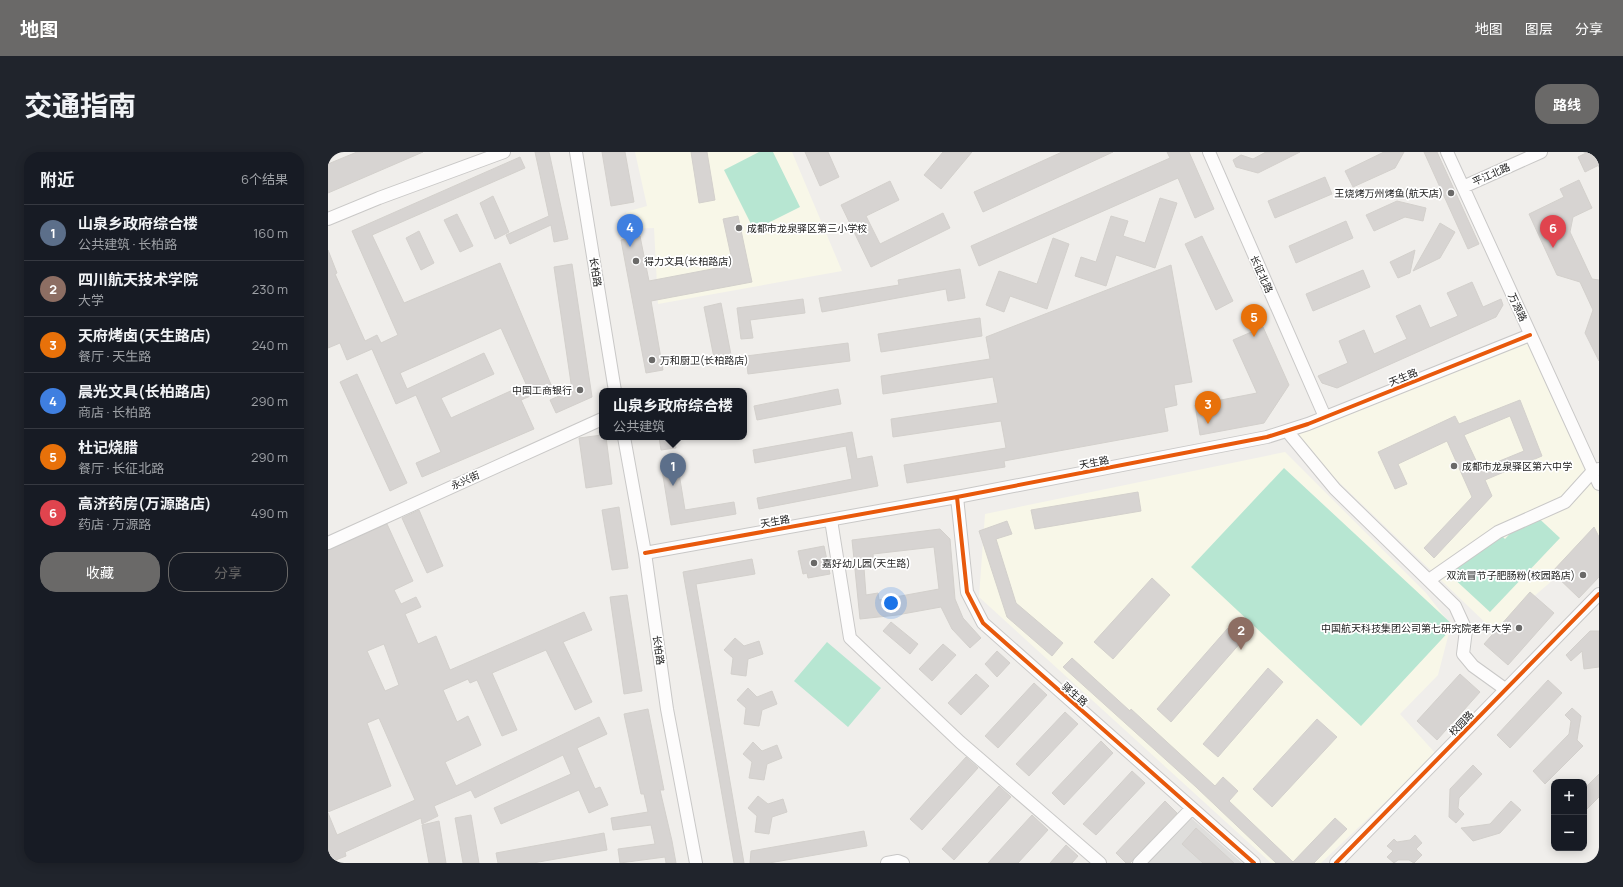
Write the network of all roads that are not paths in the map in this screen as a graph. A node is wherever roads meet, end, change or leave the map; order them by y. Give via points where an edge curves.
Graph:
1 (504, 152) edge
2 (576, 152) edge
3 (1209, 152) edge
4 (1447, 152) edge
5 (1541, 152) edge
6 (1462, 187) junction
7 (328, 219) edge
8 (1530, 335) junction
9 (615, 388) edge
10 (1325, 418) junction
11 (599, 420) edge
12 (1286, 431) junction
13 (625, 440) edge
14 (1596, 470) edge
15 (1599, 484) edge
16 (958, 497) junction
17 (830, 520) junction
18 (328, 543) edge
19 (645, 552) junction
20 (1429, 580) junction
21 (1599, 595) edge
22 (1505, 689) junction
23 (1192, 808) junction
24 (696, 863) edge
25 (887, 863) edge
26 (903, 863) edge
27 (1100, 863) edge
28 (1139, 863) edge
29 (1254, 863) edge
30 (1336, 863) edge

1 - 7 street
2 - 9 street, 长柏路
3 - 10 street, 长征北路
4 - 6 street, 万源路
5 - 6 street, 平江北路
6 - 8 street, 万源路
8 - 10 street, 天生路
8 - 14 street, 万源路
10 - 12 street, 天生路
11 - 18 street, 永兴街
12 - 16 street, 天生路 via 1267,437
12 - 20 street via 1335,489
13 - 19 street, 长柏路
14 - 15 street, 万源路
14 - 20 street via 1565,502 1498,532
16 - 17 street, 天生路
16 - 23 street, 驿生路 via 967,592 983,623
17 - 19 street, 天生路
17 - 27 street via 850,638 960,742
19 - 24 street, 长柏路 via 667,709
20 - 22 street via 1456,606 1466,630 1463,654 1473,666
21 - 22 street, 校园路
22 - 30 street, 校园路
23 - 28 street
23 - 29 street, 驿生路
25 - 26 street

